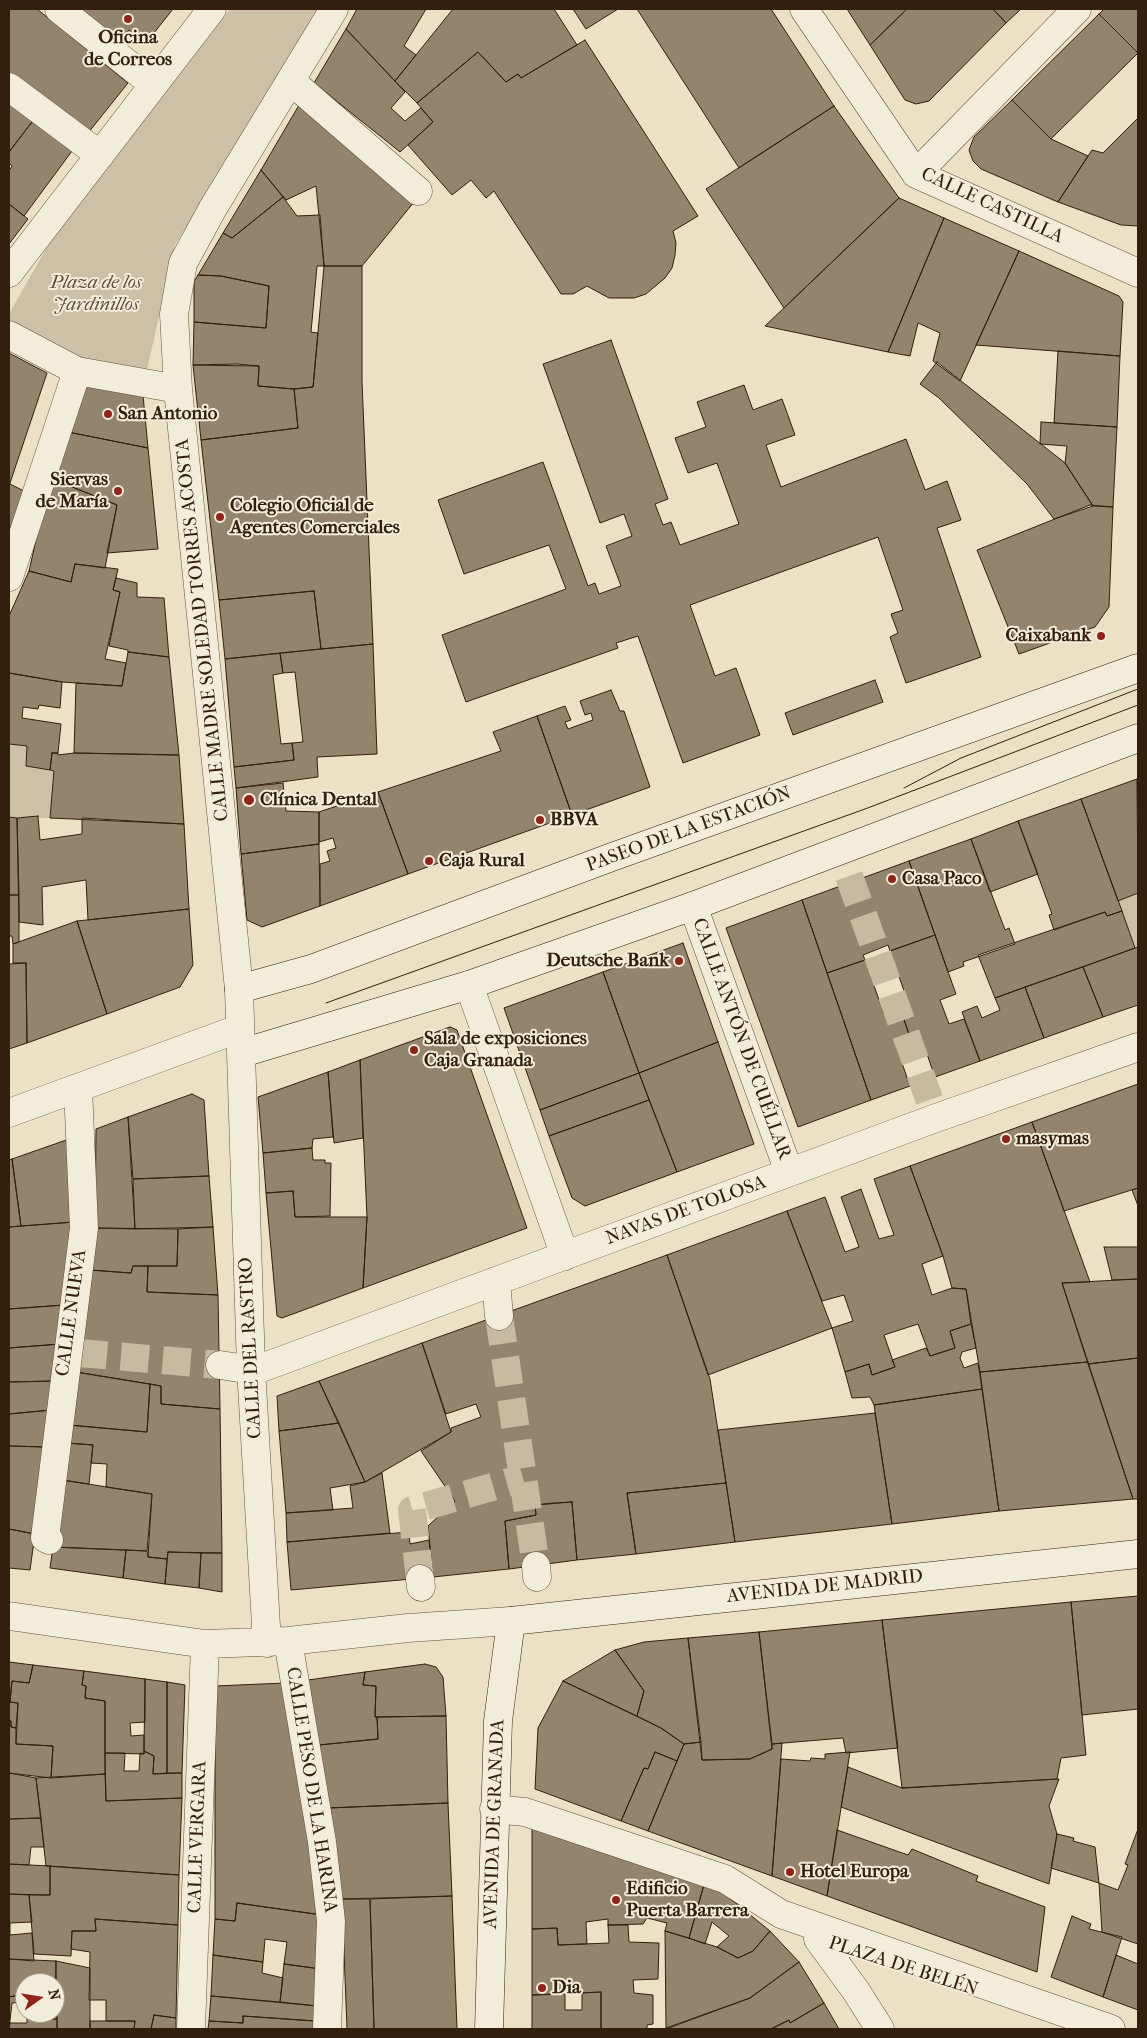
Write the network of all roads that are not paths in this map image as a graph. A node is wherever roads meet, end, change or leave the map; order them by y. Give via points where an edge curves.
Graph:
1 (59, 9) edge
2 (212, 9) edge
3 (334, 9) edge
4 (804, 9) edge
5 (1077, 9) edge
6 (292, 82) junction
7 (153, 84) junction
8 (9, 87) edge
9 (100, 154) junction
10 (916, 174) junction
11 (418, 191) dead end
12 (9, 273) edge
13 (1138, 274) edge
14 (9, 335) edge
15 (78, 371) junction
16 (178, 389) junction
17 (9, 577) edge
18 (1138, 668) edge
19 (1138, 738) edge
20 (693, 906) junction
21 (469, 985) junction
22 (239, 989) junction
23 (236, 1043) junction
24 (1138, 1047) edge
25 (78, 1088) junction
26 (9, 1112) edge
27 (789, 1172) junction
28 (565, 1256) junction
29 (496, 1282) junction
30 (499, 1316) tunnel mouth
31 (241, 1367) tunnel mouth
32 (44, 1539) dead end
33 (1138, 1554) edge
34 (9, 1616) edge
35 (511, 1621) junction
36 (278, 1642) junction
37 (205, 1644) junction
38 (494, 1809) junction
39 (781, 1914) junction
40 (1105, 2028) edge
41 (191, 2029) edge
42 (327, 2029) edge
43 (489, 2029) edge
44 (860, 2029) edge
45 (880, 2029) edge
46 (1044, 2029) edge

1 - 7 street
2 - 7 street
3 - 6 street, CALLE MADRE SOLEDAD TORRES ACOSTA
4 - 10 street, CALLE CASTILLA
5 - 10 street
6 - 11 street
6 - 16 street, CALLE MADRE SOLEDAD TORRES ACOSTA via 213,208 183,263 174,314
7 - 9 street
8 - 9 street
9 - 12 street
10 - 13 street, CALLE CASTILLA
14 - 15 street
15 - 16 street
15 - 17 street
16 - 22 street, CALLE MADRE SOLEDAD TORRES ACOSTA
18 - 22 street, PASEO DE LA ESTACIÓN via 620,854 311,970
19 - 20 street
20 - 21 street
20 - 27 street, CALLE ANTÓN DE CUÉLLAR
21 - 23 street
21 - 28 street
22 - 23 street, CALLE MADRE SOLEDAD TORRES ACOSTA
23 - 25 street
23 - 36 street, CALLE DEL RASTRO via 242,1104 251,1368
24 - 27 street, NAVAS DE TOLOSA
25 - 26 street
25 - 32 street, CALLE NUEVA via 84,1228 73,1352
27 - 28 street, NAVAS DE TOLOSA
28 - 29 street, NAVAS DE TOLOSA
29 - 30 street
29 - 31 street, NAVAS DE TOLOSA
33 - 35 street, AVENIDA DE MADRID
34 - 37 street, AVENIDA DE MADRID
35 - 36 street, AVENIDA DE MADRID
35 - 38 street, AVENIDA DE GRANADA via 499,1702
36 - 37 street, AVENIDA DE MADRID
36 - 42 street, CALLE PESO DE LA HARINA via 322,1842 331,1921
37 - 41 street, CALLE VERGARA
38 - 39 street via 525,1812 724,1879
38 - 43 street, AVENIDA DE GRANADA
39 - 40 street
39 - 44 street via 841,1995
45 - 46 street, PLAZA DE BELÉN via 818,1939 1048,2014

